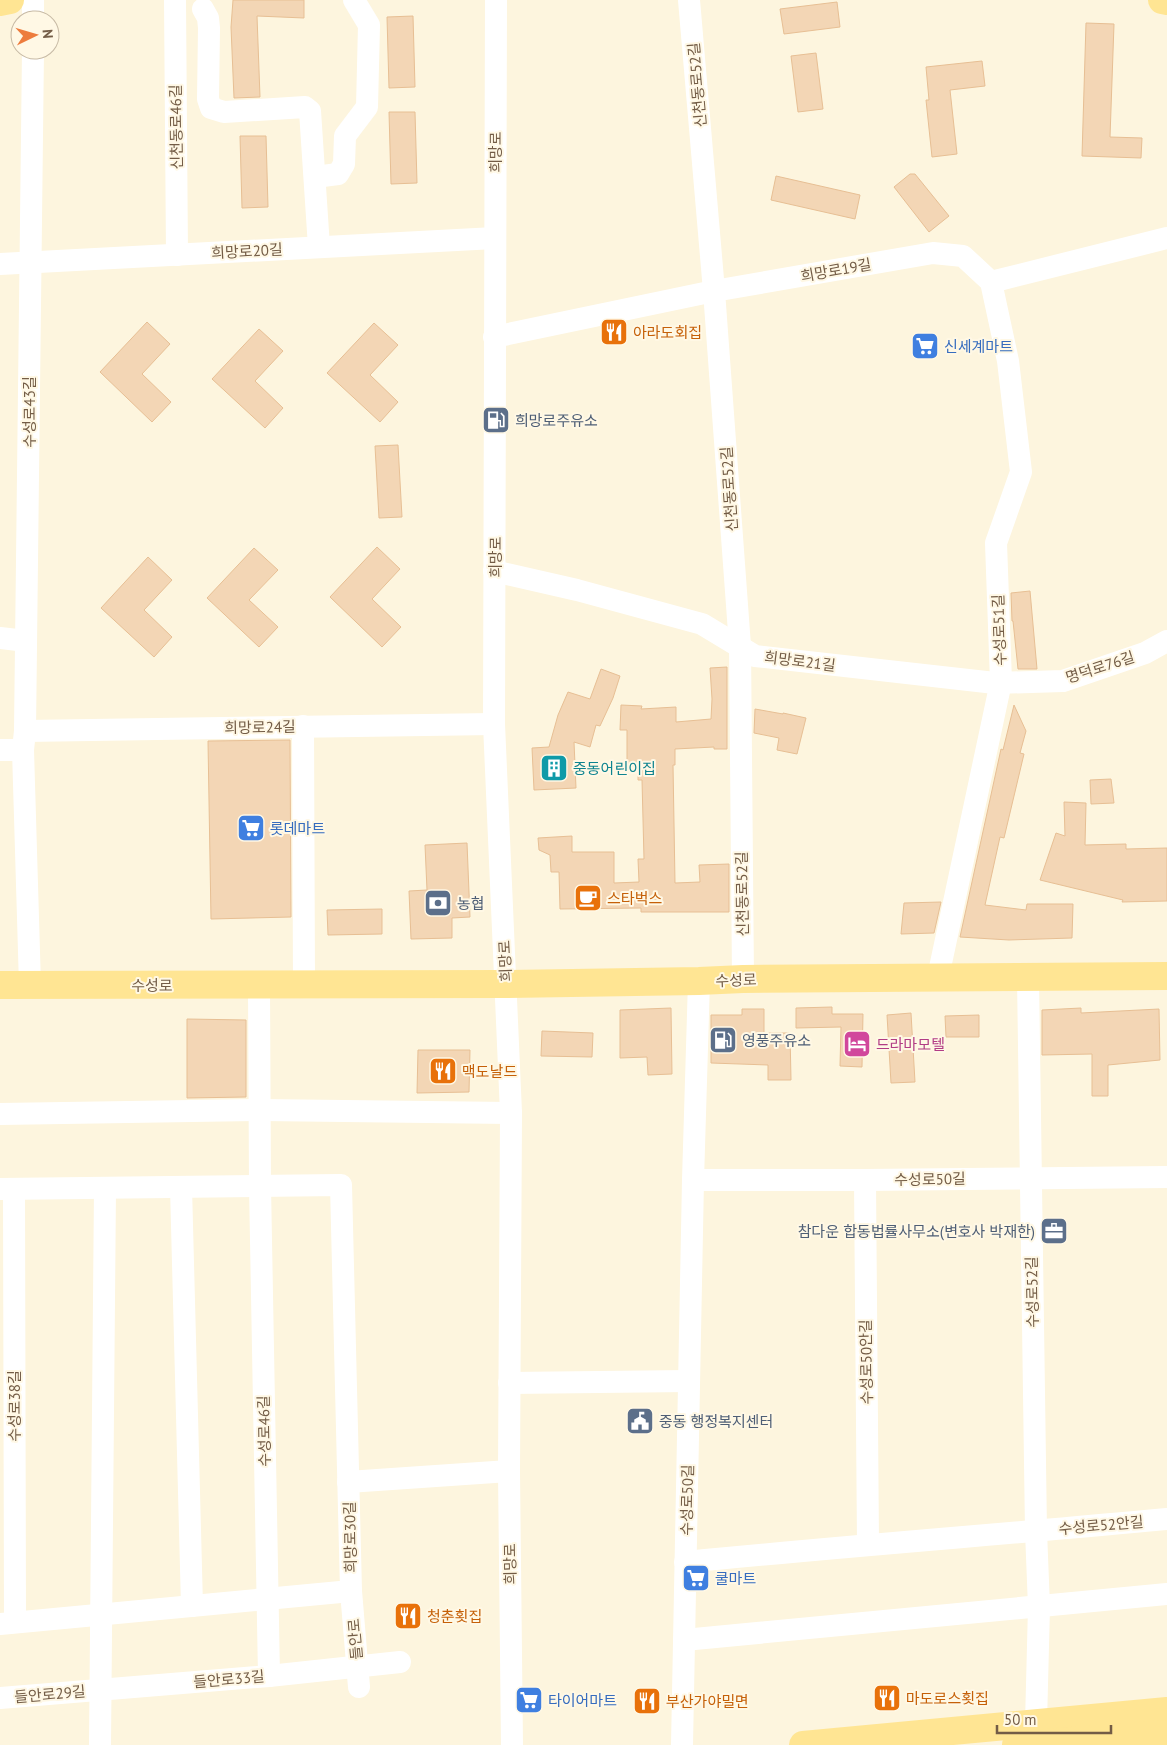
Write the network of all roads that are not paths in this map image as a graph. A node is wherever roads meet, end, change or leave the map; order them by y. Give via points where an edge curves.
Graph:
1 (10, 0) edge
2 (175, 0) edge
3 (354, 0) edge
4 (496, 0) edge
5 (689, 0) edge
6 (1162, 0) edge
7 (1167, 0) edge
8 (0, 2) edge
9 (204, 9) dead end
10 (33, 60) edge
11 (315, 177) junction
12 (495, 238) junction
13 (1167, 238) edge
14 (319, 247) junction
15 (177, 255) junction
16 (30, 263) junction
17 (0, 264) edge
18 (991, 282) junction
19 (714, 291) junction
20 (494, 337) junction
21 (494, 571) junction
22 (0, 638) edge
23 (26, 641) junction
24 (1167, 641) edge
25 (740, 646) junction
26 (1001, 682) junction
27 (494, 724) junction
28 (303, 726) junction
29 (24, 741) junction
30 (0, 750) edge
31 (1167, 976) edge
32 (938, 977) junction
33 (1028, 977) junction
34 (743, 979) junction
35 (699, 982) junction
36 (506, 984) junction
37 (0, 985) edge
38 (30, 985) junction
39 (258, 985) junction
40 (304, 985) junction
41 (261, 1110) junction
42 (511, 1113) junction
43 (0, 1114) edge
44 (1167, 1177) edge
45 (1030, 1178) junction
46 (693, 1180) junction
47 (865, 1180) junction
48 (260, 1186) junction
49 (181, 1187) junction
50 (105, 1188) junction
51 (7, 1189) edge
52 (7, 1287) edge
53 (689, 1381) junction
54 (509, 1383) junction
55 (7, 1405) edge
56 (509, 1471) junction
57 (348, 1482) junction
58 (7, 1518) edge
59 (1167, 1519) edge
60 (1036, 1531) junction
61 (868, 1544) junction
62 (685, 1562) junction
63 (351, 1591) junction
64 (1167, 1594) edge
65 (267, 1600) junction
66 (192, 1606) junction
67 (1039, 1607) junction
68 (100, 1615) junction
69 (8, 1623) edge
70 (684, 1640) junction
71 (400, 1662) dead end
72 (269, 1676) junction
73 (358, 1676) junction
74 (100, 1690) junction
75 (0, 1698) edge
76 (1167, 1711) edge
77 (1036, 1723) junction
78 (1167, 1734) edge
79 (100, 1745) edge
80 (512, 1745) edge
81 (682, 1745) edge
82 (803, 1745) edge
83 (1016, 1745) edge

1 - 8 main road
2 - 15 street, 신천동로46길
3 - 11 street via 369,25 367,107 345,136 344,164 338,174
4 - 12 street, 희망로
5 - 19 street, 신천동로52길
6 - 7 main road
9 - 11 street via 209,28 208,99 211,108 224,112 305,107 312,118
10 - 16 street, 수성로43길
11 - 14 street
12 - 14 street, 희망로20길
12 - 20 street, 희망로
13 - 18 street
14 - 15 street, 희망로20길
15 - 16 street, 희망로20길
16 - 17 street, 희망로20길
16 - 23 street, 수성로43길
18 - 19 street, 희망로19길 via 963,256 933,253
18 - 26 street, 수성로51길 via 1008,361 1021,472 996,543
19 - 20 street, 희망로19길
19 - 25 street, 신천동로52길
20 - 21 street, 희망로
21 - 25 street, 희망로21길 via 702,624
21 - 27 street, 희망로
22 - 23 street
23 - 29 street, 수성로43길
24 - 26 street, 명덕로76길 via 1145,653 1063,681
25 - 26 street, 희망로21길 via 755,656
25 - 34 street, 신천동로52길
26 - 32 street, 수성로51길
27 - 28 street, 희망로24길
27 - 36 street, 희망로
28 - 29 street, 희망로24길
28 - 40 street
29 - 30 street
29 - 38 street, 수성로43길
31 - 33 main road, 수성로
32 - 33 main road, 수성로
32 - 34 main road, 수성로
33 - 45 street, 수성로52길
34 - 35 main road, 수성로
35 - 36 main road, 수성로
35 - 46 street, 수성로50길
36 - 40 main road, 수성로
36 - 42 street, 희망로
37 - 38 main road, 수성로
38 - 39 main road, 수성로
39 - 40 main road, 수성로
39 - 41 street, 수성로46길
41 - 42 street
41 - 43 street
41 - 48 street, 수성로46길
42 - 54 street, 희망로
44 - 45 street, 수성로50길
45 - 47 street, 수성로50길
45 - 60 street, 수성로52길
46 - 47 street, 수성로50길
46 - 53 street, 수성로50길
47 - 61 street, 수성로50안길
48 - 49 street, 수성로38길
48 - 57 street via 341,1185
48 - 65 street, 수성로46길
49 - 50 street, 수성로38길
49 - 66 street
50 - 51 street, 수성로38길
50 - 68 street
51 - 52 street, 수성로38길
52 - 55 street, 수성로38길
53 - 54 street
53 - 62 street, 수성로50길
54 - 56 street, 희망로
55 - 58 street, 수성로38길
56 - 57 street, 희망로30길
56 - 80 street, 희망로
57 - 63 street, 희망로30길
58 - 69 street, 수성로38길
59 - 60 street, 수성로52안길
60 - 61 street
60 - 67 street, 수성로52길
61 - 62 street
62 - 70 street, 수성로50길
63 - 65 street, 희망로30길
63 - 73 street, 들안로
64 - 67 street
65 - 66 street, 희망로30길
65 - 72 street, 수성로46길
66 - 68 street, 희망로30길
67 - 70 street
67 - 77 street, 수성로52길
68 - 69 street
68 - 74 street
70 - 81 street, 수성로50길
71 - 73 street, 들안로33길
72 - 73 street, 들안로33길
72 - 74 street, 들안로33길
74 - 75 street, 들안로29길
74 - 79 street
76 - 77 main road
77 - 82 main road
78 - 83 main road

